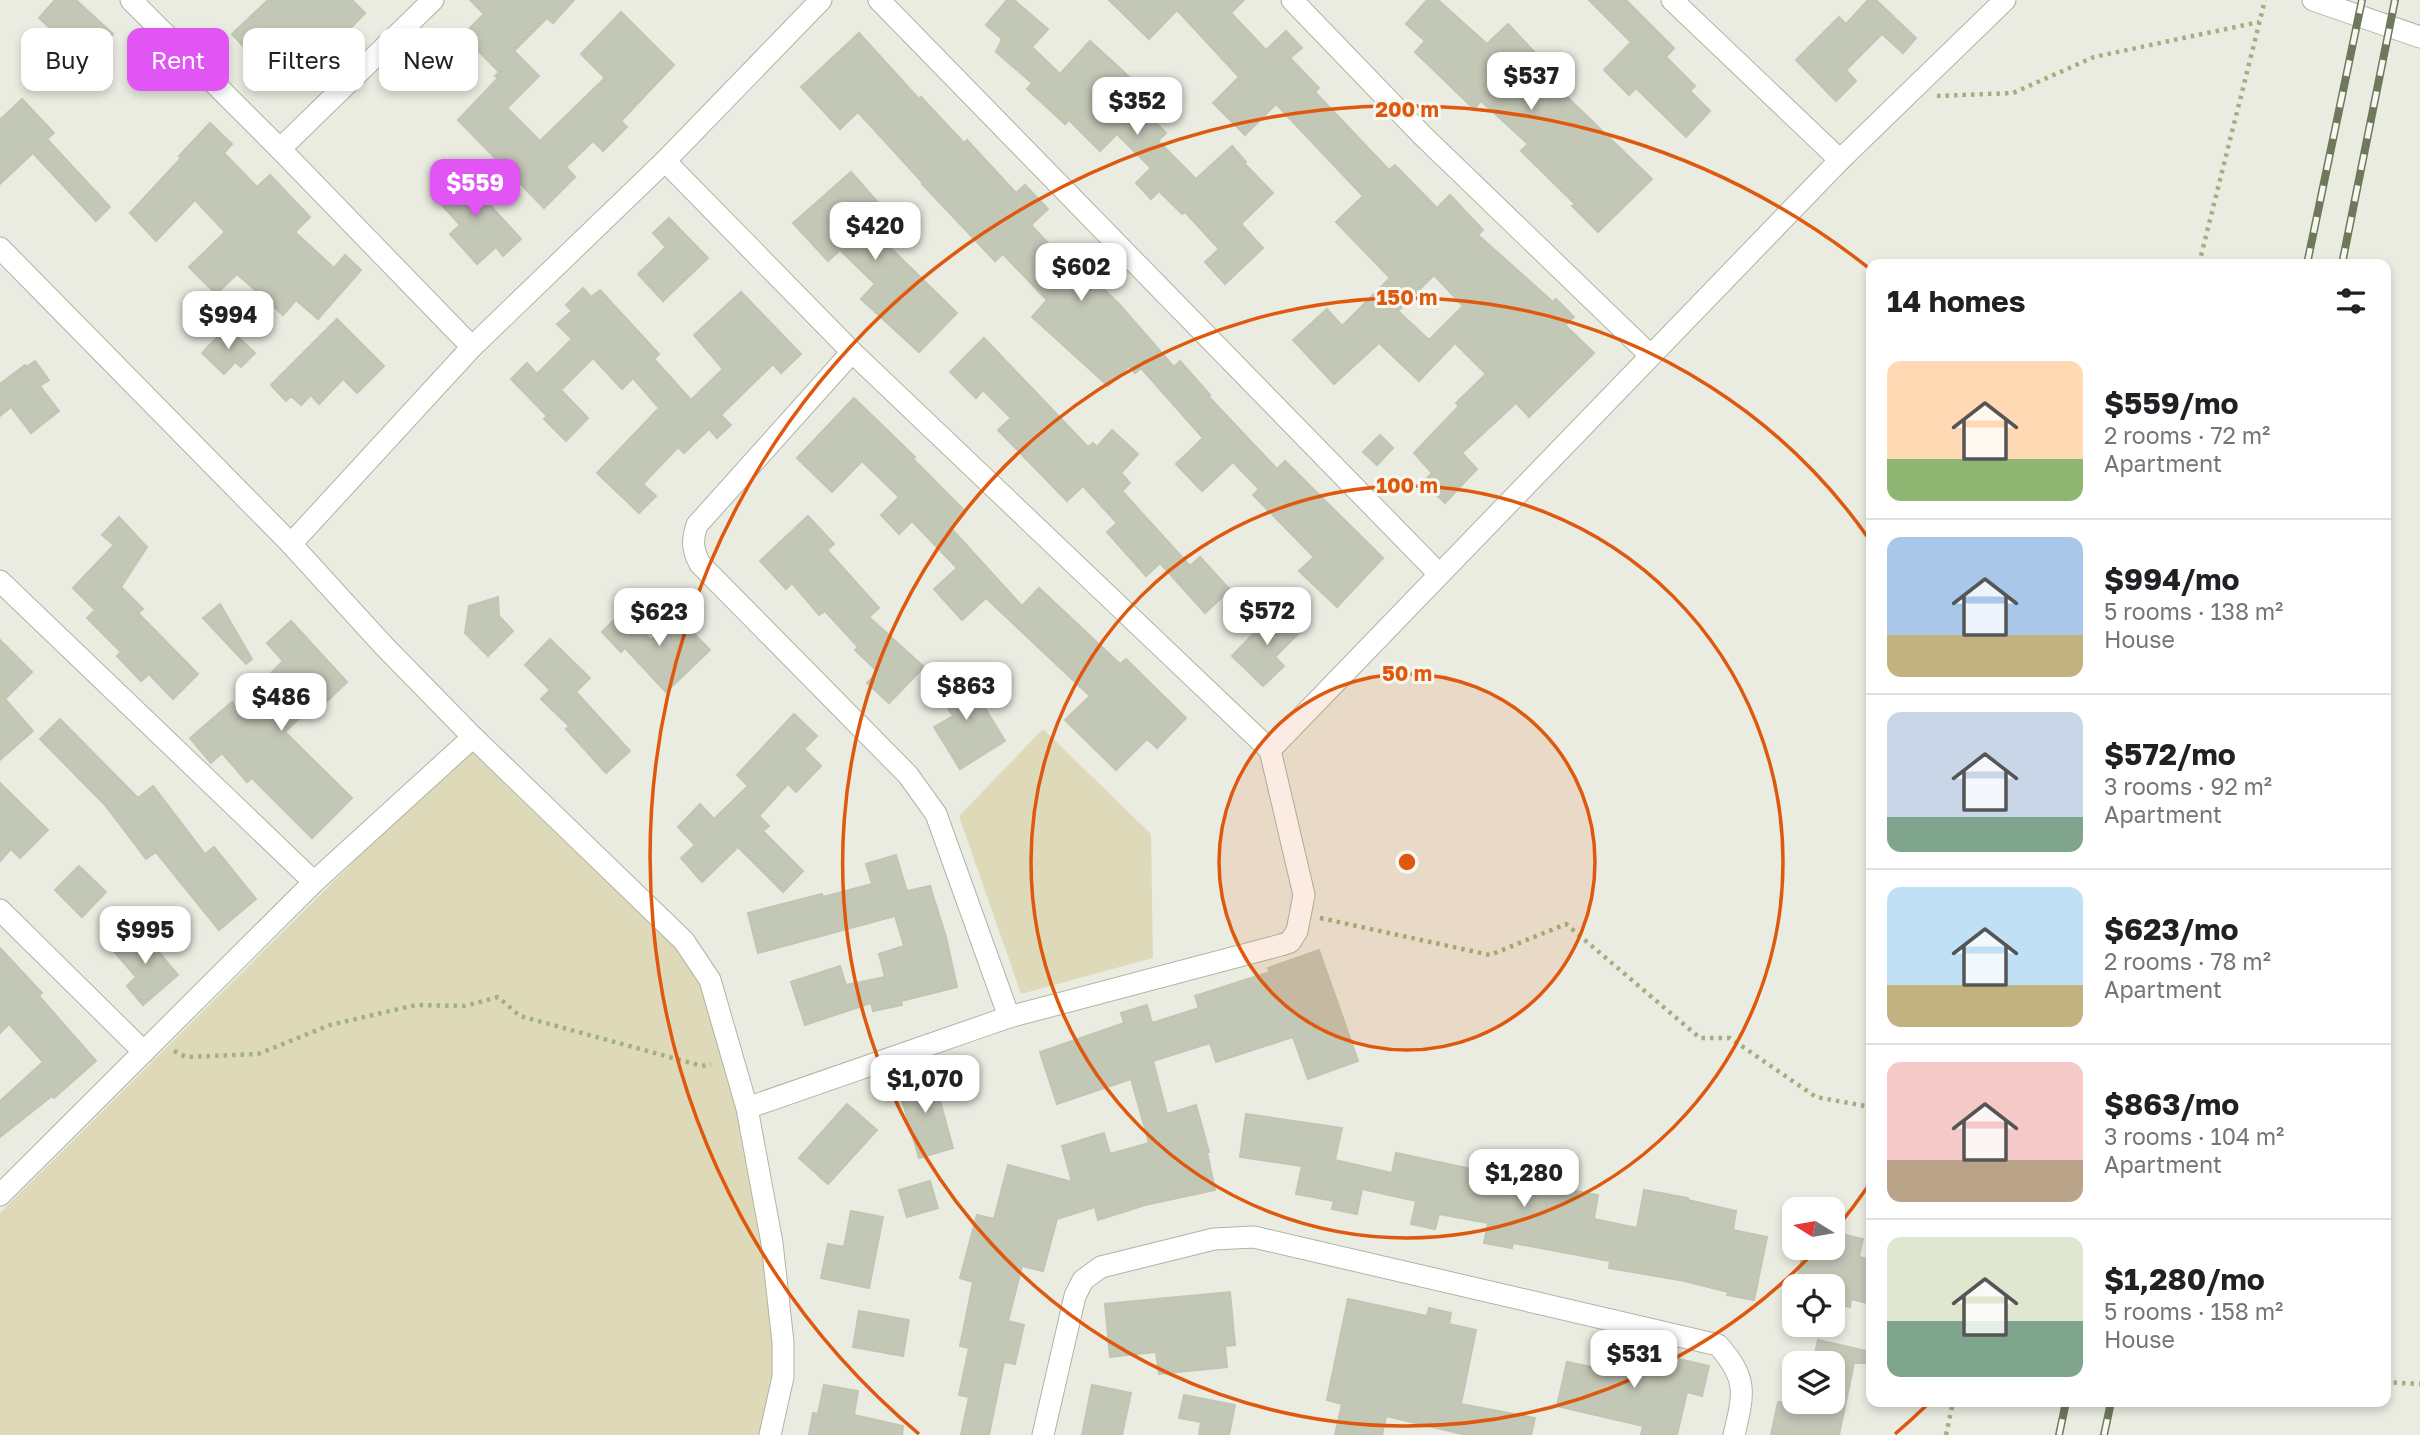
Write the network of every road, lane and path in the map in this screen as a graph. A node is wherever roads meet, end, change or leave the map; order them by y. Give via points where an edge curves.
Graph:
1 (131, 0) edge
2 (433, 0) edge
3 (821, 0) edge
4 (879, 0) edge
5 (1292, 0) edge
6 (1672, 0) edge
7 (2005, 0) edge
8 (2265, 0) edge
9 (2313, 0) edge
10 (2259, 23) junction
11 (2420, 37) edge
12 (1904, 98) junction
13 (281, 149) junction
14 (1840, 160) junction
15 (665, 161) junction
16 (0, 248) edge
17 (2200, 259) edge
18 (472, 347) junction
19 (852, 352) junction
20 (1650, 355) junction
21 (291, 544) junction
22 (1439, 574) junction
23 (0, 581) edge
24 (473, 737) junction
25 (1270, 750) junction
26 (314, 882) junction
27 (0, 910) edge
28 (1302, 915) junction
29 (1009, 1017) junction
30 (149, 1046) junction
31 (733, 1057) junction
32 (1866, 1106) edge
33 (747, 1108) junction
34 (0, 1195) edge
35 (2391, 1382) edge
36 (2420, 1384) edge
37 (1952, 1407) edge
38 (771, 1435) edge
39 (1043, 1435) edge
40 (1734, 1435) edge
41 (1946, 1435) edge

1 - 13 street
2 - 13 street
3 - 15 street
4 - 22 street
5 - 20 street via 1422,135
6 - 14 street
7 - 12 street
8 - 10 path
9 - 11 street
10 - 12 path via 2094,57 2013,93
10 - 17 path
12 - 14 street
13 - 18 street
14 - 20 street
15 - 18 street
15 - 19 street
16 - 21 street
18 - 21 street
19 - 25 street
19 - 29 street via 697,525 693,551 700,564 908,775 936,814
20 - 22 street
21 - 24 street
22 - 25 street
23 - 26 street
24 - 26 street
24 - 31 street via 684,941 710,979
25 - 28 street via 1304,895
26 - 30 street
27 - 30 street
28 - 29 street via 1290,942 1281,946
28 - 32 path via 1490,955 1566,924 1700,1038 1730,1038 1816,1097
29 - 33 street
30 - 31 path via 186,1057 258,1054 342,1022 416,1005 465,1006 498,997 520,1016 702,1066
30 - 34 street
31 - 33 street
33 - 38 street via 772,1243 783,1342 783,1377
35 - 36 path
37 - 41 path
39 - 40 street via 1075,1296 1083,1280 1101,1267 1214,1239 1254,1237 1718,1345 1733,1362 1740,1380 1743,1397

